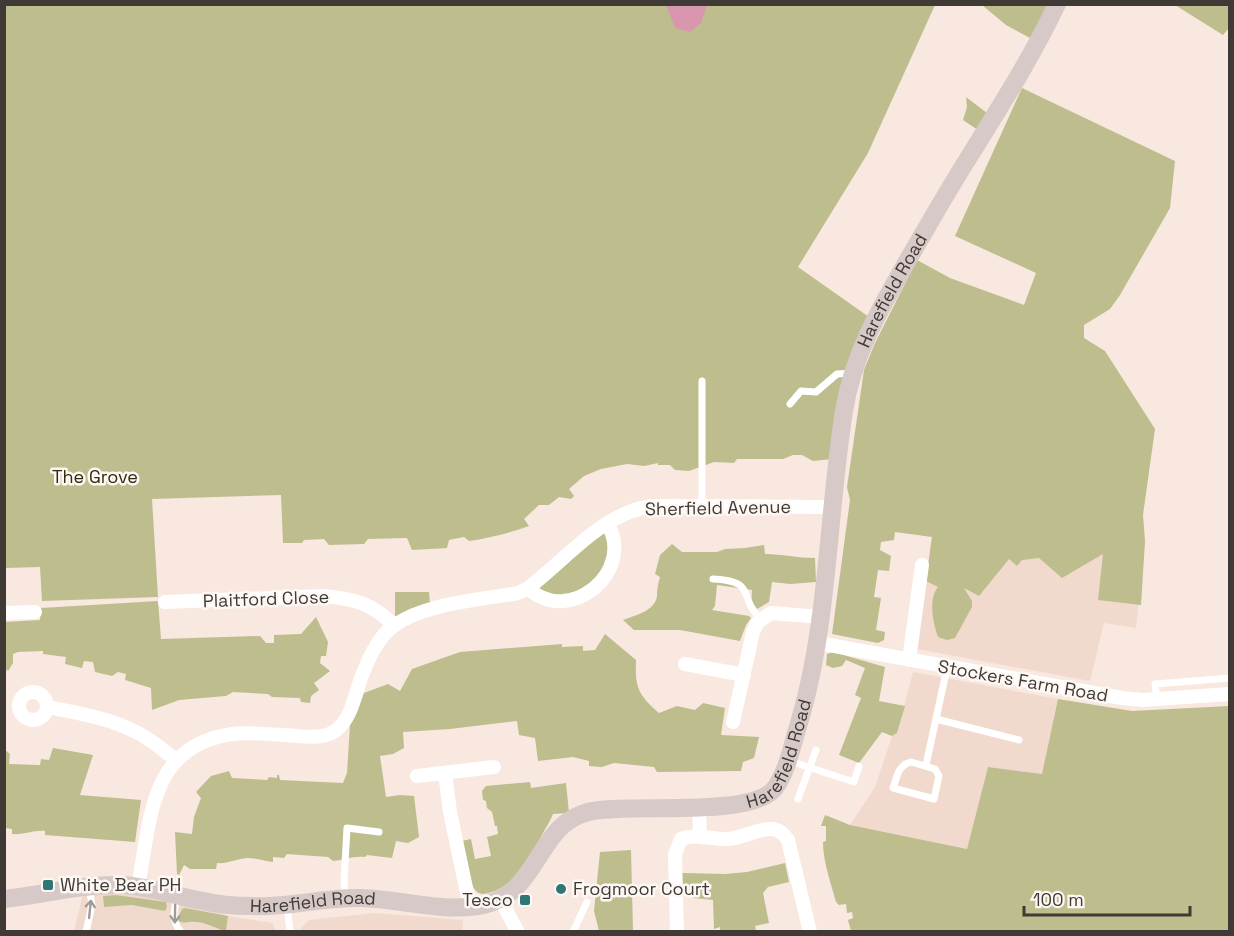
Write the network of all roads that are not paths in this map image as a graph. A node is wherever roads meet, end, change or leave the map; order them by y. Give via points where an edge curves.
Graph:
1 (1057, 4) edge
2 (852, 373) junction
3 (702, 381) dead end
4 (790, 404) dead end
5 (702, 507) junction
6 (832, 507) junction
7 (607, 523) junction
8 (922, 565) dead end
9 (713, 579) dead end
10 (528, 588) junction
11 (165, 602) dead end
12 (34, 612) dead end
13 (4, 613) edge
14 (821, 618) junction
15 (761, 619) junction
16 (394, 625) junction
17 (818, 643) junction
18 (909, 660) junction
19 (684, 664) dead end
20 (947, 668) junction
21 (744, 675) junction
22 (1230, 678) edge
23 (1230, 694) edge
24 (1156, 699) junction
25 (48, 707) dead end
26 (936, 719) junction
27 (734, 722) dead end
28 (1019, 740) dead end
29 (816, 750) dead end
30 (176, 760) junction
31 (787, 760) junction
32 (926, 765) junction
33 (859, 766) dead end
34 (494, 767) dead end
35 (810, 767) junction
36 (445, 773) junction
37 (417, 776) dead end
38 (798, 798) dead end
39 (699, 806) junction
40 (379, 832) dead end
41 (700, 837) junction
42 (89, 886) junction
43 (138, 886) junction
44 (177, 895) junction
45 (345, 898) junction
46 (500, 899) junction
47 (6, 902) edge
48 (587, 902) dead end
49 (287, 905) junction
50 (470, 907) junction
51 (86, 932) edge
52 (181, 932) edge
53 (290, 932) edge
54 (518, 932) edge
55 (573, 932) edge
56 (677, 932) edge
57 (810, 932) edge

1 - 2 street, Harefield Road via 996,115 885,300
2 - 4 lane via 837,374 816,392 801,391
2 - 6 street, Harefield Road
3 - 5 lane
5 - 6 street, Sherfield Avenue
5 - 7 street, Sherfield Avenue via 638,508
6 - 14 street, Harefield Road
7 - 10 street, Sherfield Avenue
7 - 10 street via 615,546 611,565 598,586 587,595 549,601
8 - 18 street
9 - 15 lane via 740,584 750,607
10 - 16 street, Sherfield Avenue via 452,604
11 - 16 street, Plaitford Close via 333,597 371,606
12 - 13 street
14 - 15 street via 781,612
14 - 17 street, Harefield Road
15 - 21 street via 753,632
16 - 30 street, Sherfield Avenue via 374,650 349,711 336,730 322,736 233,734 206,741
17 - 18 street, Stockers Farm Road
17 - 31 street, Harefield Road
18 - 20 street, Stockers Farm Road
19 - 21 street
20 - 24 street, Stockers Farm Road via 1122,699
20 - 26 lane
21 - 27 street
22 - 24 lane via 1155,684
23 - 24 street, Stockers Farm Road
25 - 30 street via 126,727
26 - 28 lane
26 - 32 lane
29 - 35 lane
30 - 43 street, Sherfield Avenue via 155,796
31 - 35 lane
31 - 39 street, Harefield Road via 777,786 764,798 740,804
32 - 32 lane via 939,776 934,799 893,788 905,763
33 - 35 lane via 854,782
34 - 36 street
35 - 38 lane
36 - 37 street
36 - 50 street
39 - 41 street
39 - 46 street, Harefield Road via 612,809 576,816 559,828 525,879
40 - 45 lane via 347,828
41 - 56 street via 681,839 675,854
41 - 57 street via 732,839 769,829 784,835
42 - 43 street, Harefield Road
42 - 47 street, Harefield Road
51 -> 42 lane via 92,905
43 - 44 street, Harefield Road
44 - 49 street, Harefield Road via 232,906
44 -> 52 lane via 173,916
45 - 49 street, Harefield Road
45 - 50 street, Harefield Road
46 - 50 street, Harefield Road
46 - 54 street
48 - 55 lane
49 - 53 lane

